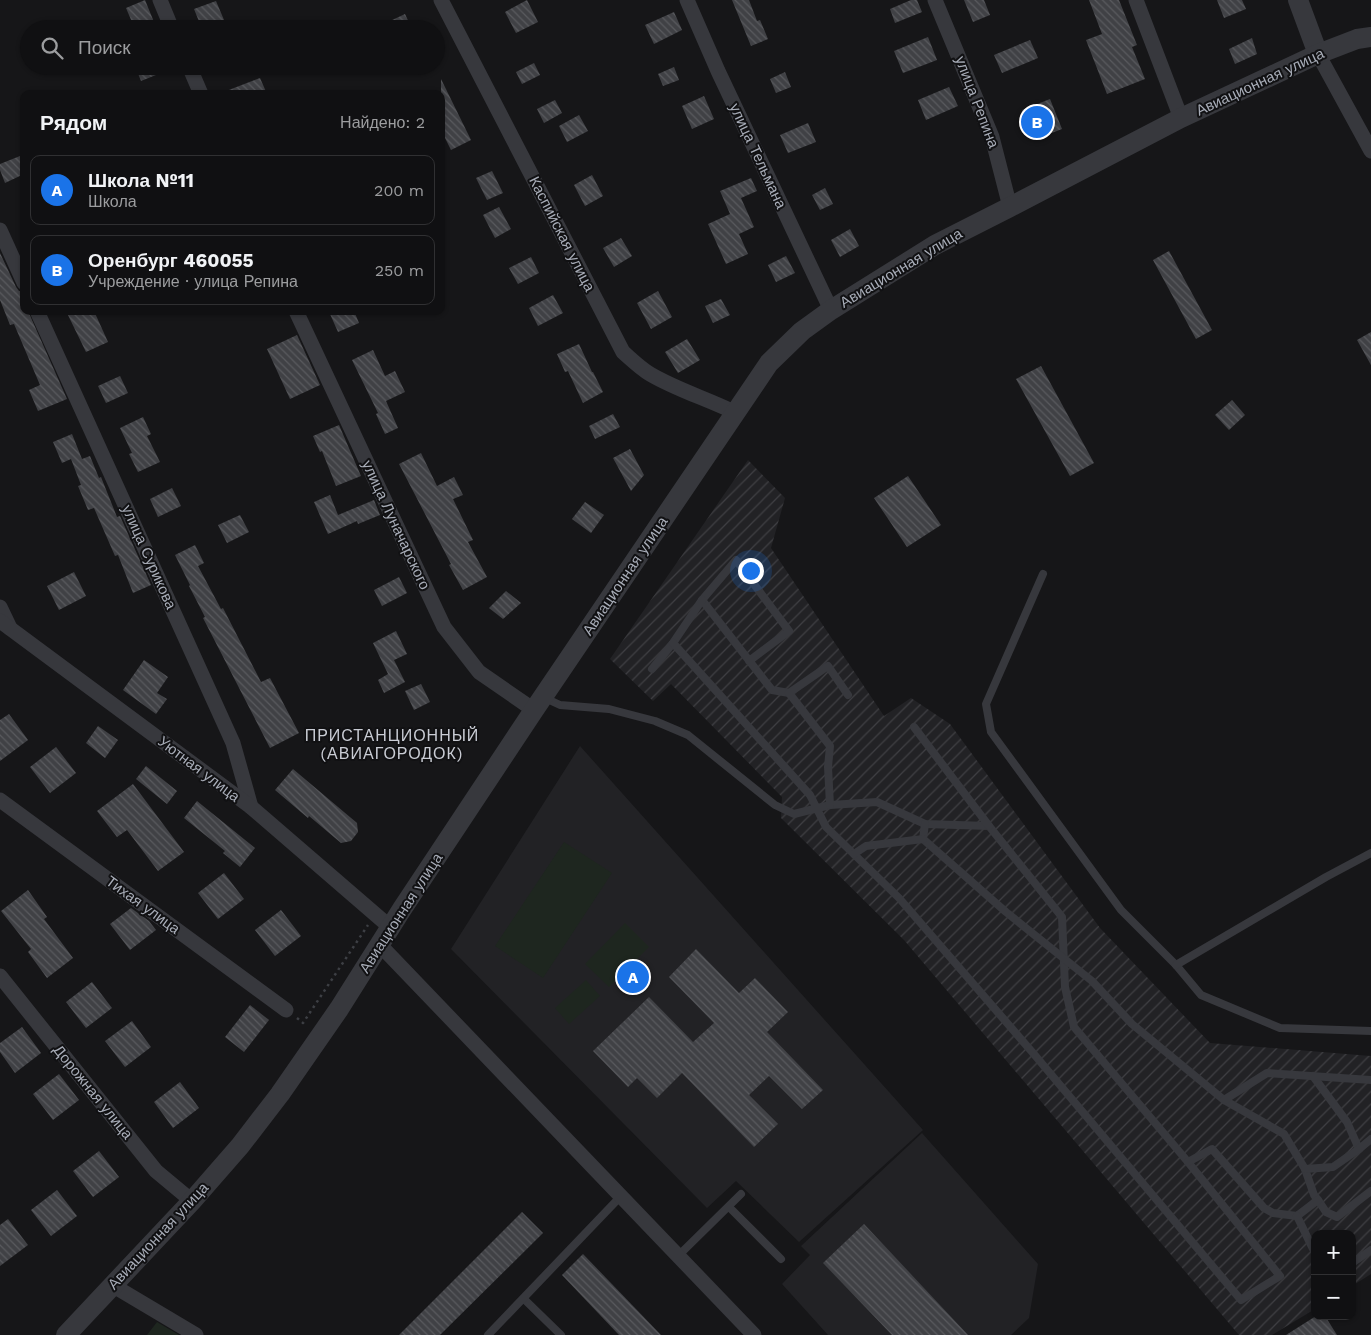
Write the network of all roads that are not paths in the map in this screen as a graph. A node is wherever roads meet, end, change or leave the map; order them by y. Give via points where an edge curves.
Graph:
1 (160, 0) edge
2 (441, 0) edge
3 (687, 0) edge
4 (935, 0) edge
5 (1136, 0) edge
6 (1298, 0) edge
7 (168, 20) edge
8 (1371, 37) edge
9 (1318, 54) junction
10 (193, 75) edge
11 (198, 90) edge
12 (1181, 118) junction
13 (1371, 151) edge
14 (1010, 207) junction
15 (0, 230) edge
16 (20, 274) edge
17 (831, 310) junction
18 (39, 315) edge
19 (298, 315) edge
20 (736, 413) junction
21 (1043, 574) dead end
22 (702, 600) junction
23 (0, 607) edge
24 (5, 625) edge
25 (673, 643) junction
26 (749, 661) junction
27 (652, 669) dead end
28 (789, 693) junction
29 (848, 695) dead end
30 (539, 703) junction
31 (914, 726) dead end
32 (0, 800) edge
33 (830, 805) junction
34 (251, 807) junction
35 (816, 808) junction
36 (925, 824) junction
37 (989, 826) junction
38 (923, 839) junction
39 (1371, 853) edge
40 (854, 854) junction
41 (390, 927) junction
42 (379, 944) junction
43 (1063, 958) junction
44 (1176, 965) junction
45 (0, 976) edge
46 (286, 1010) road end
47 (1371, 1031) edge
48 (1313, 1076) junction
49 (1371, 1080) edge
50 (1224, 1100) junction
51 (1371, 1138) edge
52 (1359, 1149) junction
53 (1188, 1162) junction
54 (1305, 1169) junction
55 (1371, 1191) edge
56 (741, 1194) dead end
57 (621, 1196) junction
58 (1318, 1200) junction
59 (192, 1201) junction
60 (729, 1207) junction
61 (1297, 1216) junction
62 (1311, 1242) edge
63 (1371, 1250) edge
64 (678, 1256) junction
65 (781, 1259) dead end
66 (1356, 1260) edge
67 (112, 1286) junction
68 (524, 1299) junction
69 (66, 1335) edge
70 (196, 1335) edge
71 (488, 1335) edge
72 (560, 1335) edge
73 (754, 1335) edge

1 - 7 street
2 - 20 street, Каспийская улица via 623,352 648,373
3 - 17 street, улица Тельмана
4 - 14 street, улица Репина via 992,137
5 - 12 street
6 - 9 street
8 - 9 street, Авиационная улица via 1357,38
9 - 12 street, Авиационная улица
9 - 13 street
10 - 11 street
12 - 14 street, Авиационная улица
14 - 17 street, Авиационная улица via 935,244
15 - 16 street
17 - 20 street, Авиационная улица via 802,331 769,364
18 - 34 street, улица Сурикова via 233,743
19 - 30 street, улица Луначарского via 444,627 479,672
20 - 30 street, Авиационная улица
21 - 44 lane via 986,704 991,732 1121,910
22 - 25 lane
22 - 26 lane
22 - 26 lane via 736,560 789,630
23 - 24 street
24 - 34 street, Уютная улица
25 - 27 lane
25 - 35 lane via 810,795
26 - 28 lane via 772,690
28 - 29 lane via 828,666
28 - 33 lane via 830,746
30 - 35 lane via 609,709 656,720 688,735 775,805 794,814
30 - 41 street, Авиационная улица
31 - 37 lane
32 - 46 street, Тихая улица
33 - 35 lane
33 - 36 lane via 877,802
34 - 41 street, Уютная улица
35 - 40 lane via 826,828
36 - 37 lane
36 - 38 lane
37 - 43 lane via 1062,918
38 - 40 lane via 866,846
38 - 43 lane
39 - 44 lane
40 - 53 lane via 899,898 1040,1060 1241,1300 1280,1276
41 - 42 street, Авиационная улица
42 - 57 street
42 - 59 street, Авиационная улица via 340,1009 280,1094
43 - 50 lane via 1092,981 1132,1024
43 - 53 lane via 1065,987 1074,1027
44 - 47 lane via 1201,995 1280,1028
45 - 59 street, Дорожная улица via 156,1171
48 - 49 lane
48 - 50 lane via 1267,1074
48 - 52 lane via 1347,1122
50 - 54 lane via 1284,1134
51 - 52 lane
52 - 54 lane via 1333,1167
53 - 61 lane via 1212,1149 1264,1208 1273,1213
54 - 58 lane
55 - 58 lane via 1337,1217 1326,1212
56 - 60 lane
57 - 64 street
57 - 68 lane
58 - 61 lane
59 - 67 street, Авиационная улица
60 - 64 lane
60 - 65 lane
61 - 62 lane
63 - 66 lane
64 - 73 street
67 - 69 street, Авиационная улица
67 - 70 street
68 - 71 lane
68 - 72 lane

